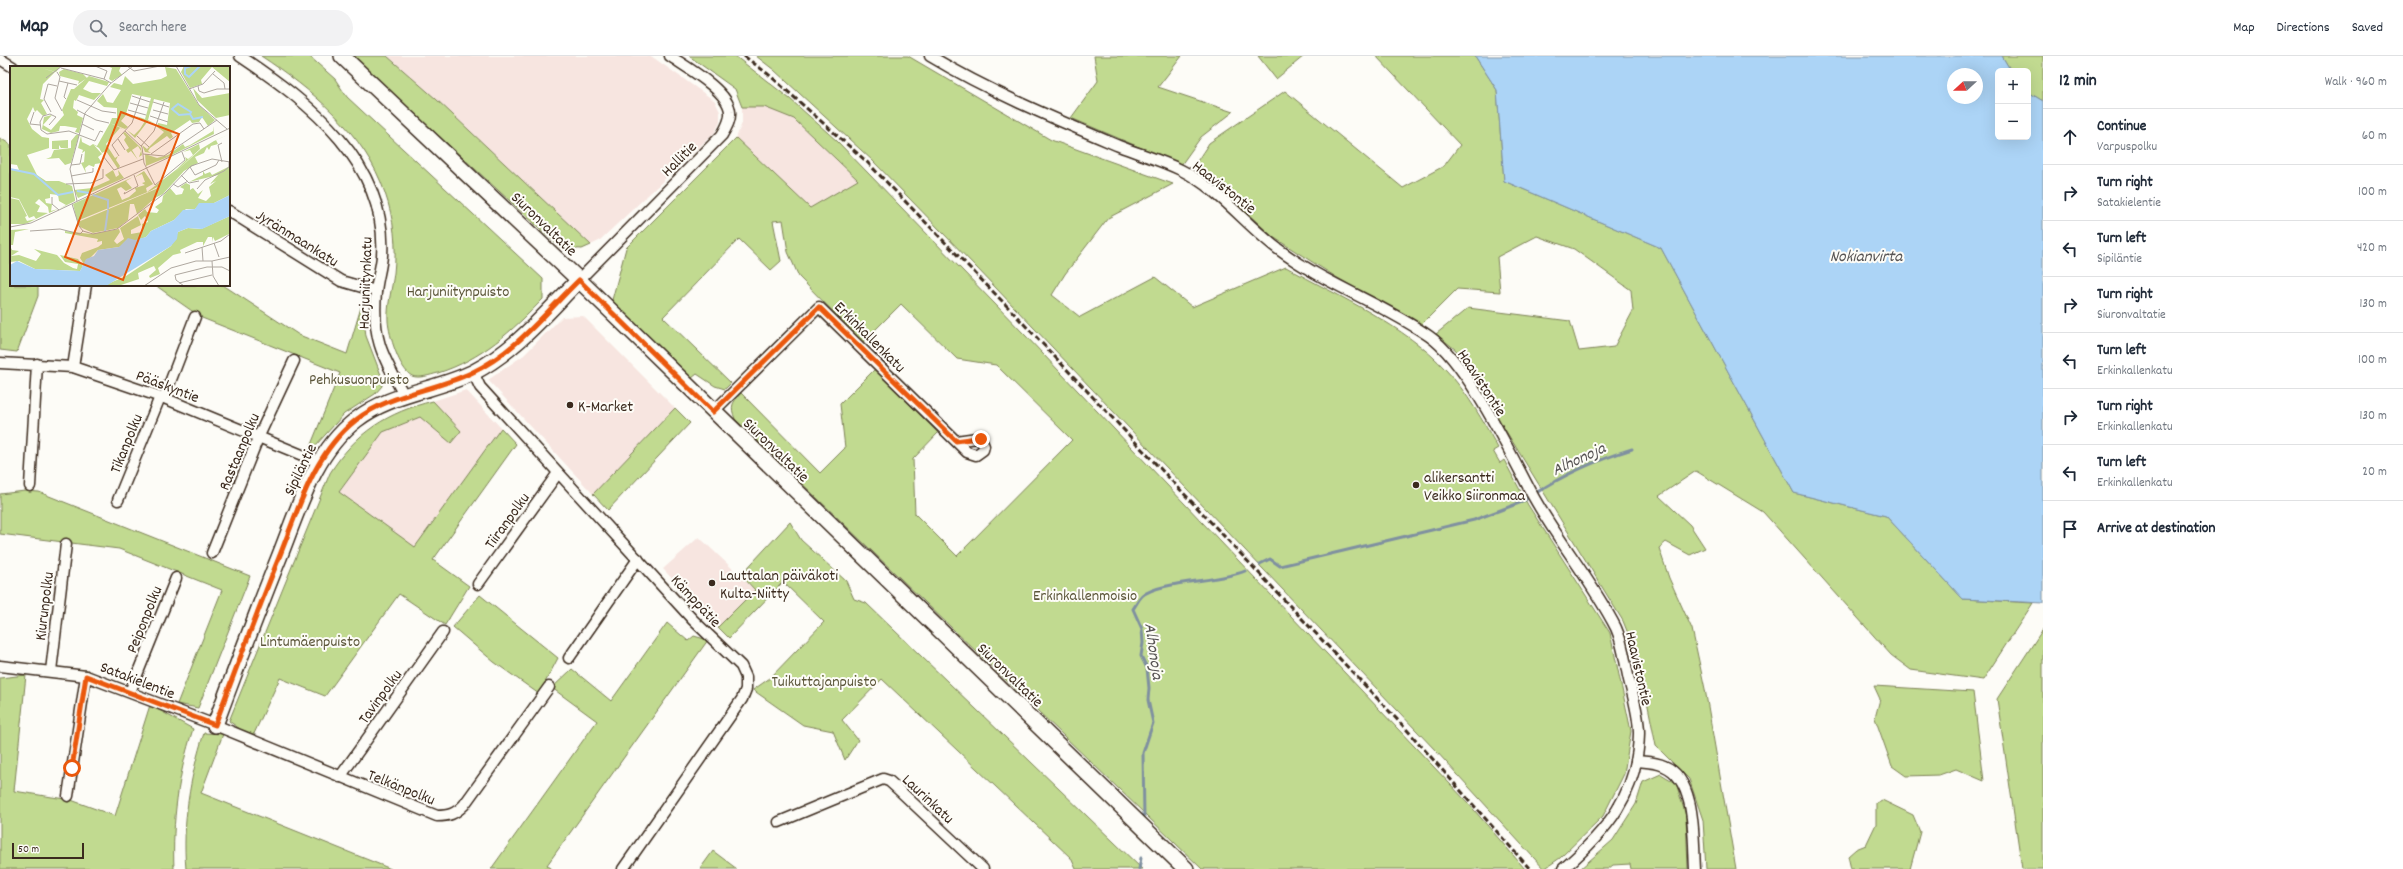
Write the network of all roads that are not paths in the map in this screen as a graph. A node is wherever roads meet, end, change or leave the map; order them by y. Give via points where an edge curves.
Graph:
1 (240, 56) edge
2 (342, 56) edge
3 (670, 56) edge
4 (930, 56) edge
5 (0, 59) edge
6 (11, 66) edge
7 (230, 212) edge
8 (579, 280) junction
9 (86, 286) edge
10 (376, 291) junction
11 (195, 317) dead end
12 (294, 361) dead end
13 (0, 362) edge
14 (37, 364) junction
15 (73, 367) junction
16 (473, 372) junction
17 (404, 395) junction
18 (162, 398) junction
19 (713, 412) junction
20 (258, 438) junction
21 (956, 441) dead end
22 (319, 462) junction
23 (558, 473) junction
24 (30, 486) dead end
25 (118, 500) dead end
26 (66, 544) dead end
27 (212, 553) dead end
28 (638, 559) junction
29 (176, 578) dead end
30 (478, 584) dead end
31 (443, 632) dead end
32 (570, 658) dead end
33 (0, 666) edge
34 (51, 671) junction
35 (86, 676) junction
36 (549, 687) dead end
37 (130, 692) junction
38 (215, 725) junction
39 (1636, 761) junction
40 (340, 777) junction
41 (68, 796) dead end
42 (779, 822) dead end
43 (623, 869) edge
44 (983, 869) edge
45 (1186, 869) edge
46 (1564, 869) edge
47 (1695, 869) edge

1 - 10 street, Harjuniitynkatu via 309,107 338,135 354,156 378,206 382,256
2 - 8 main road, Siuronvaltatie
3 - 8 street, Hallitie via 712,85 725,98 730,111 728,124 722,135
4 - 39 street, Haavistontie via 1041,113 1182,171 1220,198 1279,250 1333,284 1430,337 1451,357 1475,393 1538,505 1618,632 1639,730
5 - 6 street
7 - 10 street, Jyränmaankatu via 341,281
8 - 16 main road, Sipiläntie via 515,344 492,362
8 - 19 main road, Siuronvaltatie
9 - 15 street
10 - 17 street, Harjuniitynkatu via 375,331 385,362
11 - 18 street, Tikanpolku
12 - 20 street, Rastaanpolku
13 - 14 street, Pääskyntie
14 - 15 street, Pääskyntie
14 - 24 street
15 - 18 street, Pääskyntie
16 - 17 main road, Sipiläntie via 439,386
16 - 23 street, Kämppätie via 480,387
17 - 22 main road, Sipiläntie via 373,408 355,420 334,440
18 - 20 street, Pääskyntie
18 - 25 street, Tikanpolku
19 - 21 street, Erkinkallenkatu via 819,307
19 - 45 main road, Siuronvaltatie
20 - 22 street, Pääskyntie
20 - 27 street, Rastaanpolku
22 - 38 main road, Sipiläntie
23 - 28 street, Kämppätie
23 - 30 street, Tiiranpolku
26 - 34 street, Kiurunpolku
28 - 32 street
28 - 43 street, Kämppätie via 693,620 741,666 746,677 746,689 739,704
29 - 37 street, Peiponpolku
31 - 40 street, Tavinpolku
33 - 34 street, Satakielentie
34 - 35 street, Satakielentie
35 - 37 street, Satakielentie
35 - 41 street
36 - 40 street, Telkänpolku via 456,813 437,816
37 - 38 street, Satakielentie
38 - 40 street, Telkänpolku
39 - 46 street, Haavistontie via 1626,793 1615,814 1595,841
39 - 47 street via 1663,765 1673,771 1681,782 1688,796 1692,815
42 - 44 street, Laurinkatu via 883,779 889,780

